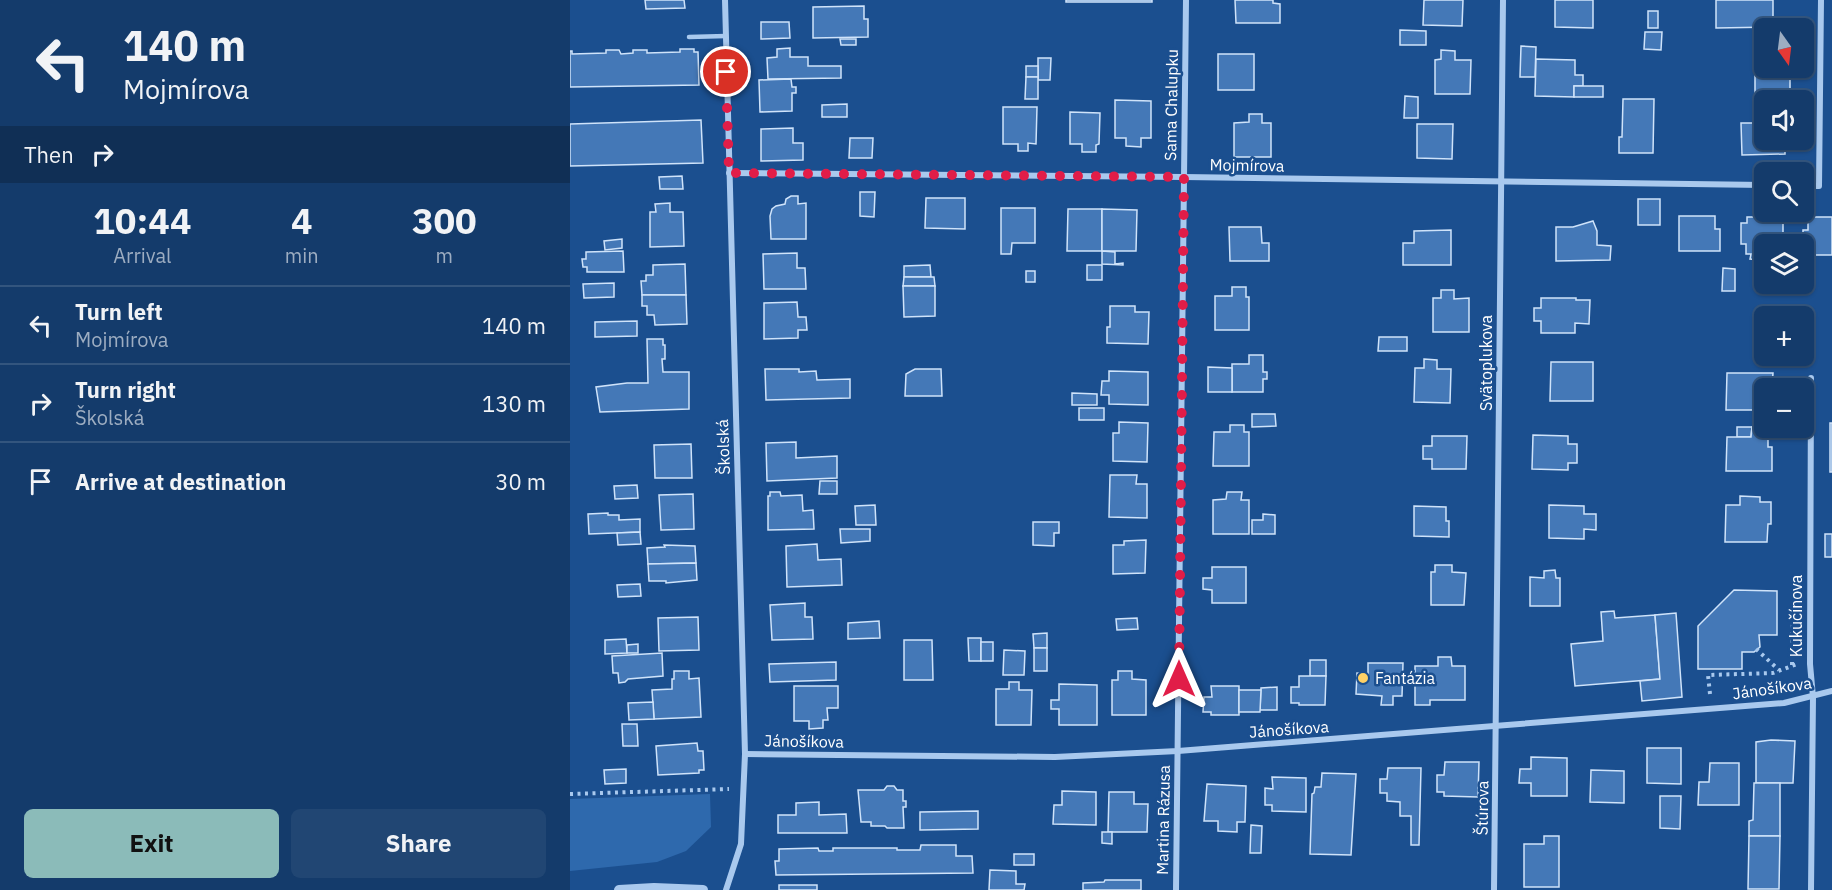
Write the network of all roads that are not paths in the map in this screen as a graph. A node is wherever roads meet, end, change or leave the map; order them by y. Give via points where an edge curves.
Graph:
1 (725, 0) edge
2 (1185, 0) edge
3 (1503, 0) edge
4 (1821, 0) edge
5 (726, 36) junction
6 (689, 37) dead end
7 (729, 173) junction
8 (1184, 177) junction
9 (1501, 182) junction
10 (1754, 185) edge
11 (1814, 186) edge
12 (1810, 438) edge
13 (1832, 692) edge
14 (1813, 697) junction
15 (1496, 726) junction
16 (1178, 751) junction
17 (745, 754) junction
18 (619, 890) edge
19 (703, 890) edge
20 (726, 890) edge
21 (1176, 890) edge
22 (1494, 890) edge
23 (1811, 890) edge

1 - 5 street, Školská
2 - 8 street, Sama Chalupku
3 - 9 street, Svätoplukova
4 - 11 street via 1819,186
5 - 6 lane
5 - 7 street, Školská
7 - 8 street, Mojmírova
7 - 17 street, Školská
8 - 9 street, Mojmírova
8 - 16 street, Sama Chalupku
9 - 10 street, Mojmírova
9 - 15 street, Svätoplukova
12 - 14 street, Kukučínova
13 - 14 street, Jánošíkova
14 - 15 street, Jánošíkova via 1784,703
14 - 23 street, Kukučínova
15 - 16 street, Jánošíkova
15 - 22 street, Štúrova
16 - 17 street, Jánošíkova via 1055,757
16 - 21 street, Martina Rázusa
17 - 20 street, Školská via 741,844
18 - 19 street

